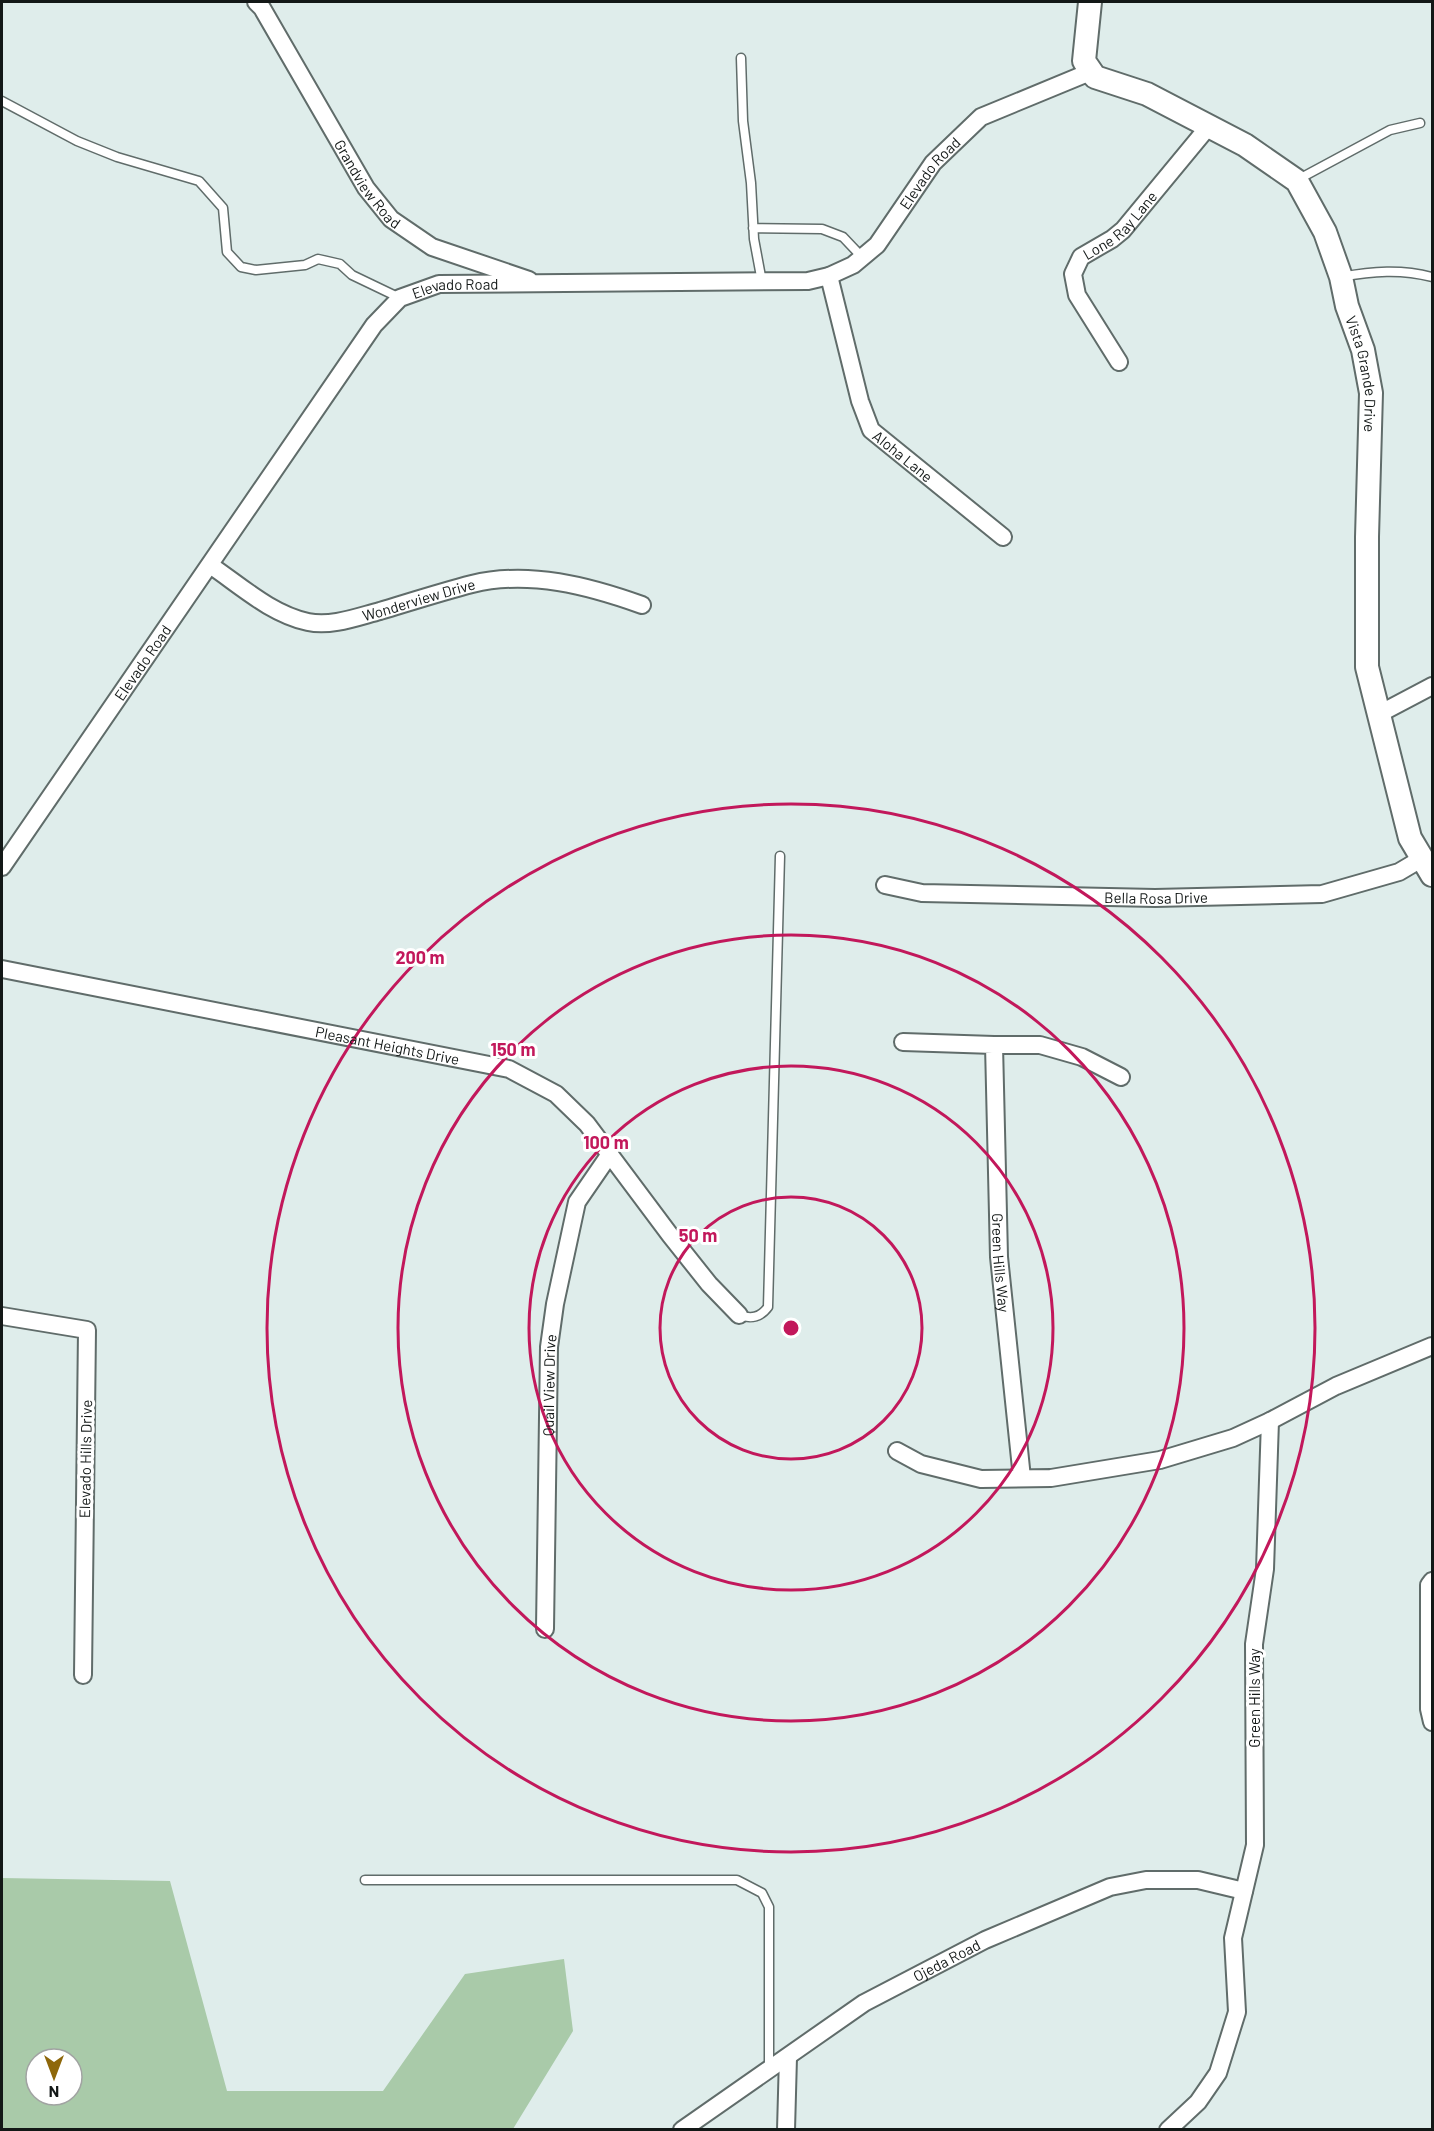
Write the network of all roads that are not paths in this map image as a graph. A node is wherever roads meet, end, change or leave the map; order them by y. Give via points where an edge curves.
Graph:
1 (1090, 2) edge
2 (264, 4) edge
3 (741, 58) dead end
4 (1090, 72) junction
5 (2, 101) edge
6 (1420, 123) dead end
7 (1209, 126) junction
8 (1296, 181) junction
9 (753, 228) junction
10 (862, 257) junction
11 (829, 276) junction
12 (1341, 277) junction
13 (1432, 277) edge
14 (762, 282) junction
15 (542, 284) junction
16 (400, 298) junction
17 (1119, 362) dead end
18 (1003, 537) dead end
19 (210, 565) junction
20 (642, 605) dead end
21 (1432, 686) edge
22 (1379, 714) junction
23 (780, 856) dead end
24 (2, 867) edge
25 (1427, 867) edge
26 (885, 885) dead end
27 (2, 969) edge
28 (903, 1042) dead end
29 (994, 1046) junction
30 (1121, 1077) dead end
31 (610, 1154) junction
32 (739, 1315) joint
33 (2, 1316) edge
34 (1432, 1346) edge
35 (1270, 1421) junction
36 (897, 1451) dead end
37 (1022, 1478) junction
38 (1432, 1581) edge
39 (545, 1629) dead end
40 (83, 1674) dead end
41 (1432, 1722) edge
42 (364, 1880) dead end
43 (1244, 1891) junction
44 (788, 2057) junction
45 (769, 2070) junction
46 (682, 2130) edge
47 (786, 2130) edge
48 (1168, 2130) edge

1 - 4 street via 1084,62
2 - 15 street, Grandview Road via 366,188 391,219 432,247
3 - 9 lane
4 - 7 street, Vista Grande Drive via 1147,94
4 - 10 street, Elevado Road via 981,117 933,163 877,245
5 - 16 lane via 117,157 199,181 223,208 226,252 241,267 256,270 305,265 318,259 340,264
6 - 8 lane via 1390,129
7 - 8 street, Vista Grande Drive
7 - 17 street, Lone Ray Lane via 1123,230 1081,257 1073,274 1077,296
8 - 12 street, Vista Grande Drive via 1325,232
9 - 10 lane via 822,229 843,237
9 - 14 lane
10 - 11 street, Elevado Road
11 - 14 street, Elevado Road via 808,281
11 - 18 street, Aloha Lane via 860,401 872,430
12 - 13 lane via 1373,271 1410,271
12 - 22 street, Vista Grande Drive via 1364,350 1371,393 1367,667
14 - 15 street, Elevado Road
15 - 16 street, Elevado Road via 439,284
16 - 19 street, Elevado Road via 374,325
19 - 20 street, Wonderview Drive via 281,614 310,623 340,622 474,584 510,578 562,583
19 - 24 street, Elevado Road
21 - 22 street
22 - 25 street, Vista Grande Drive via 1410,838
23 - 32 lane via 768,1307 763,1314 750,1319
25 - 26 street, Bella Rosa Drive via 1322,894 1155,898 933,894
27 - 31 street, Pleasant Heights Drive via 509,1069 556,1094
28 - 29 street
29 - 30 street via 1040,1045 1082,1057
29 - 37 street, Green Hills Way via 999,1257
31 - 32 street, Pleasant Heights Drive via 709,1284
31 - 39 street, Quail View Drive via 577,1202 549,1347
33 - 40 street, Elevado Hills Drive via 87,1330
34 - 35 street via 1336,1386
35 - 37 street via 1233,1438 1160,1460 1050,1478
35 - 43 street, Green Hills Way via 1265,1569 1254,1644 1256,1845
36 - 37 street via 921,1464 981,1479
38 - 41 street
42 - 45 lane via 737,1880 762,1893 769,1907
43 - 44 street, Ojeda Road via 1198,1880 1146,1880 1110,1887 985,1940 864,2003
43 - 48 street, Green Hills Way via 1233,1938 1237,2012 1218,2073 1198,2102
44 - 45 street, Ojeda Road
44 - 47 street
45 - 46 street, Ojeda Road

